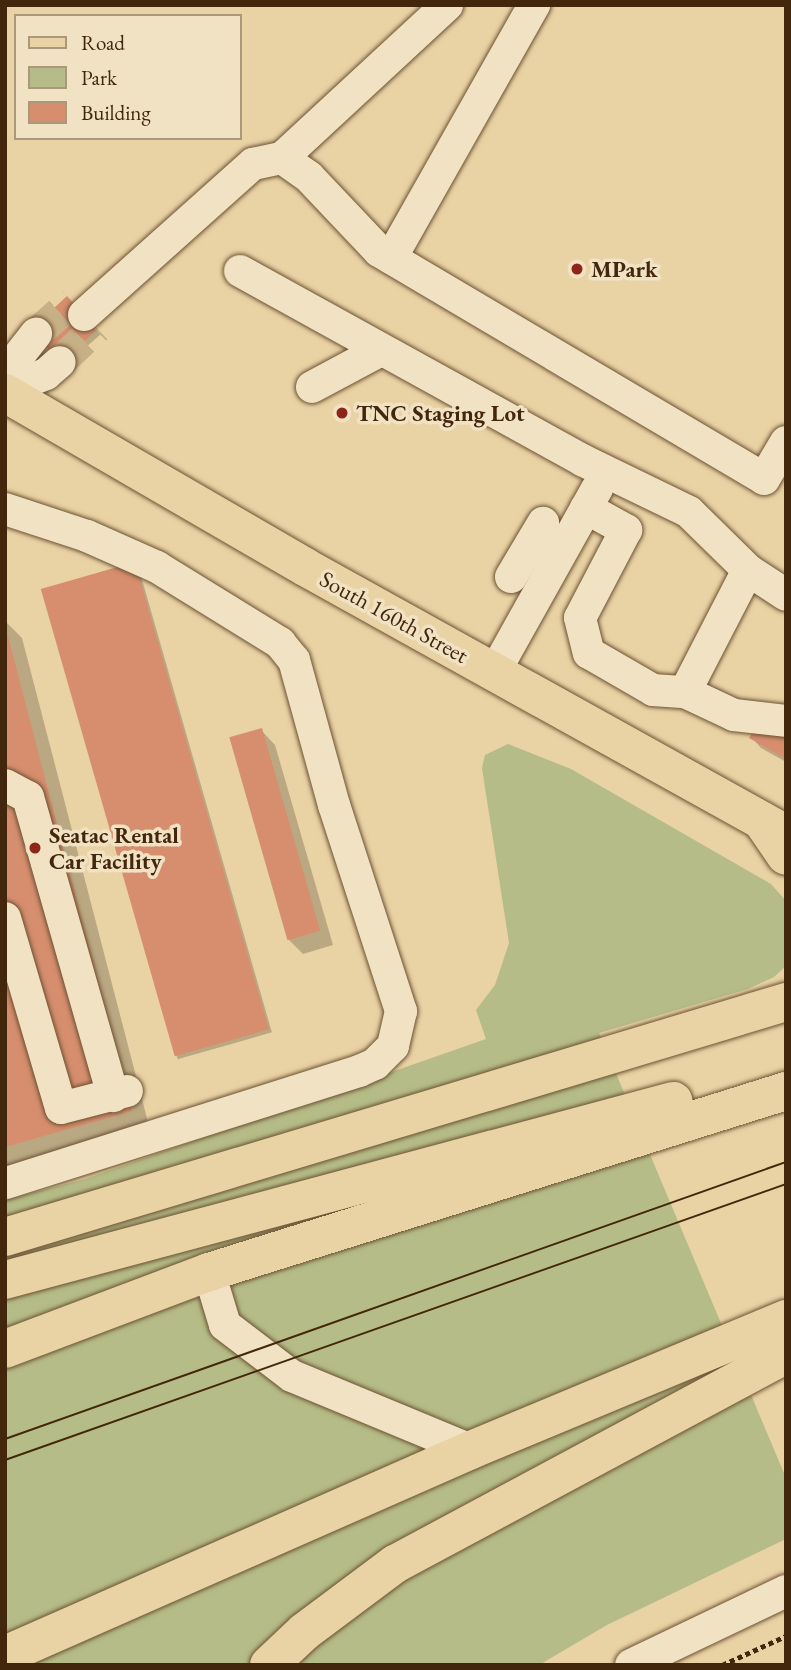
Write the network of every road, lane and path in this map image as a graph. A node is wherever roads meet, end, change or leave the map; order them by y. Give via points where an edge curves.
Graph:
1 (447, 5) edge
2 (534, 5) edge
3 (282, 158) junction
4 (391, 258) junction
5 (253, 278) dead end
6 (84, 315) tunnel mouth
7 (48, 348) tunnel mouth
8 (379, 351) junction
9 (312, 387) dead end
10 (5, 389) edge
11 (786, 442) edge
12 (607, 473) junction
13 (586, 508) junction
14 (5, 509) edge
15 (543, 523) dead end
16 (748, 570) junction
17 (511, 577) dead end
18 (786, 594) edge
19 (494, 673) junction
20 (685, 692) junction
21 (786, 721) edge
22 (6, 780) edge
23 (774, 828) edge
24 (786, 856) edge
25 (5, 918) edge
26 (782, 1001) edge
27 (786, 1084) edge
28 (786, 1091) edge
29 (5, 1183) edge
30 (5, 1237) edge
31 (209, 1272) junction
32 (5, 1280) edge
33 (786, 1320) edge
34 (5, 1349) edge
35 (786, 1354) edge
36 (471, 1450) junction
37 (786, 1591) edge
38 (786, 1636) edge
39 (5, 1655) edge
40 (270, 1665) edge
41 (631, 1665) edge
42 (722, 1665) edge

1 - 3 street
2 - 4 street
3 - 4 street via 309,177
3 - 6 street via 253,164 136,271 121,307
4 - 11 street via 764,479
5 - 8 street
7 - 10 street
8 - 9 street
8 - 12 street via 460,390
10 - 19 main road, South 160th Street
12 - 13 street
12 - 16 street via 689,512
13 - 19 street
13 - 20 street via 626,530 580,618 589,653 653,690
14 - 29 street via 87,536 158,567 280,643 294,660 334,805 401,1011 393,1046 375,1064 359,1071
15 - 17 street
16 - 18 street
16 - 20 street
19 - 23 main road, South 160th Street
20 - 21 street via 734,715
22 - 25 street via 28,797 120,1094 61,1108
23 - 24 main road
26 - 30 main road
27 - 32 main road via 720,1089
28 - 31 main road
31 - 34 main road
31 - 36 street via 225,1325 292,1376
33 - 36 main road
35 - 40 main road via 395,1564 304,1632
36 - 39 main road
37 - 41 street
38 - 42 path

